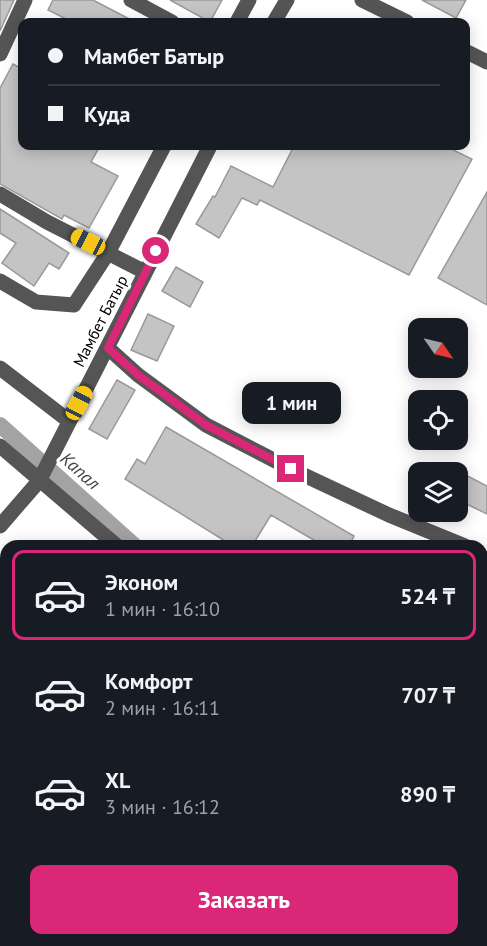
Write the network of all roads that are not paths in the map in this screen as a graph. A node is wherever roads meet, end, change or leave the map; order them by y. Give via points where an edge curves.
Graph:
1 (25, 0) edge
2 (131, 0) edge
3 (249, 0) edge
4 (287, 0) edge
5 (362, 0) edge
6 (165, 18) edge
7 (239, 18) edge
8 (276, 18) edge
9 (399, 18) edge
10 (0, 54) edge
11 (470, 54) edge
12 (487, 62) edge
13 (162, 150) edge
14 (208, 150) edge
15 (0, 194) edge
16 (108, 253) junction
17 (145, 272) junction
18 (0, 281) edge
19 (108, 348) junction
20 (0, 368) edge
21 (69, 421) junction
22 (0, 446) edge
23 (39, 482) junction
24 (0, 526) edge
25 (110, 540) edge
26 (450, 540) edge

1 - 10 street
2 - 6 street
3 - 7 street
4 - 8 street
5 - 9 street
11 - 12 street
13 - 16 street
14 - 17 street, Мамбет Батыр
15 - 16 street
16 - 17 street
16 - 18 street via 74,305 36,302
17 - 19 street, Мамбет Батыр
19 - 21 street, Мамбет Батыр
19 - 26 street via 206,425 291,469
20 - 21 street
21 - 23 street, Мамбет Батыр
22 - 23 street
23 - 24 street, Мамбет Батыр
23 - 25 street

